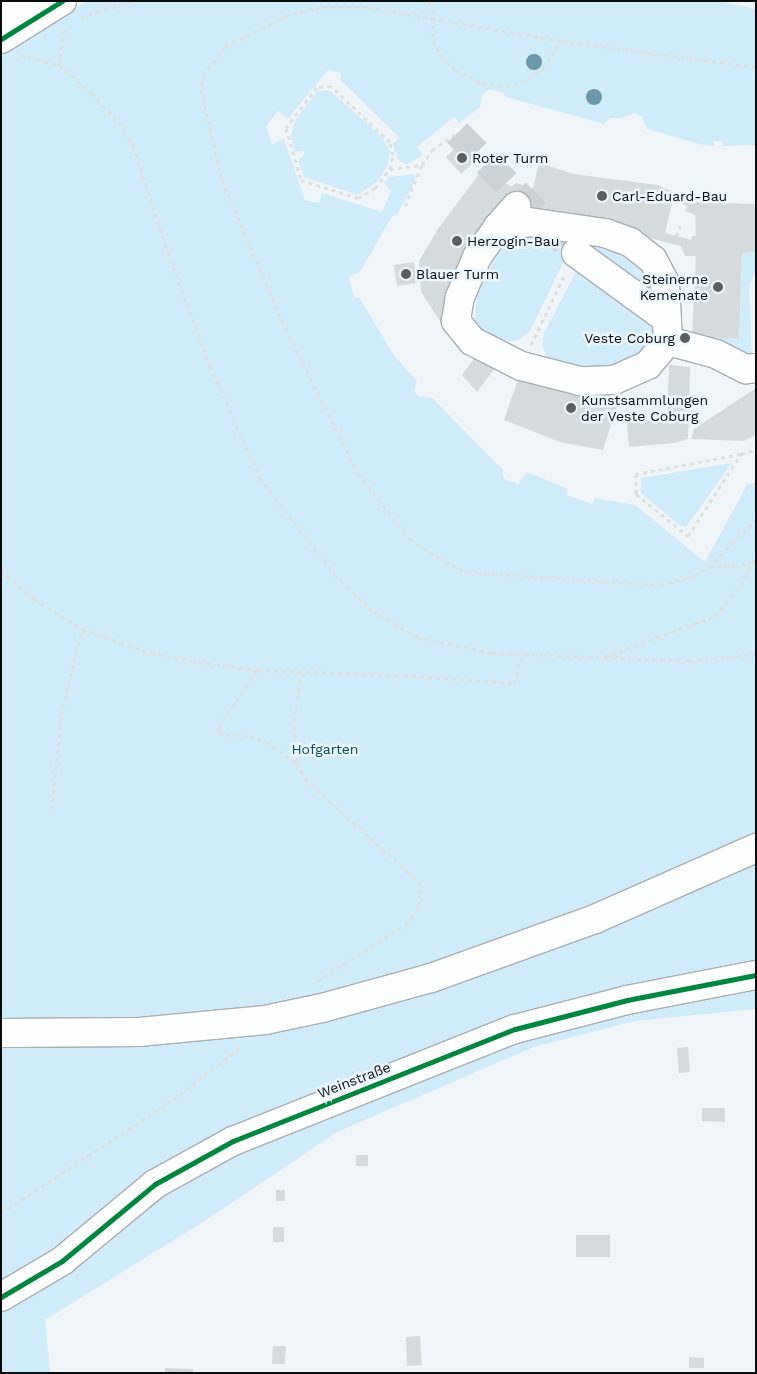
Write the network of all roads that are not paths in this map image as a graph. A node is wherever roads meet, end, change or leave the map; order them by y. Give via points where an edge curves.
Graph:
1 (66, 12) edge
2 (1, 15) edge
3 (7, 46) edge
4 (516, 206) dead end
5 (498, 227) junction
6 (572, 260) tunnel mouth
7 (668, 330) junction
8 (756, 368) edge
9 (756, 848) edge
10 (756, 975) edge
11 (1, 1033) edge
12 (1, 1297) edge

1 - 2 street
1 - 3 street
4 - 5 street
5 - 7 street via 529,222 605,233 630,242 653,260 665,283
5 - 7 street via 470,273 460,297 456,321 472,341 521,366 580,381 614,380 648,365
6 - 7 street
7 - 8 street via 746,369
9 - 11 street via 586,922 431,978 322,1008 265,1020 139,1032
10 - 12 street, Weinstraße via 627,1000 515,1029 233,1141 155,1184 62,1261

